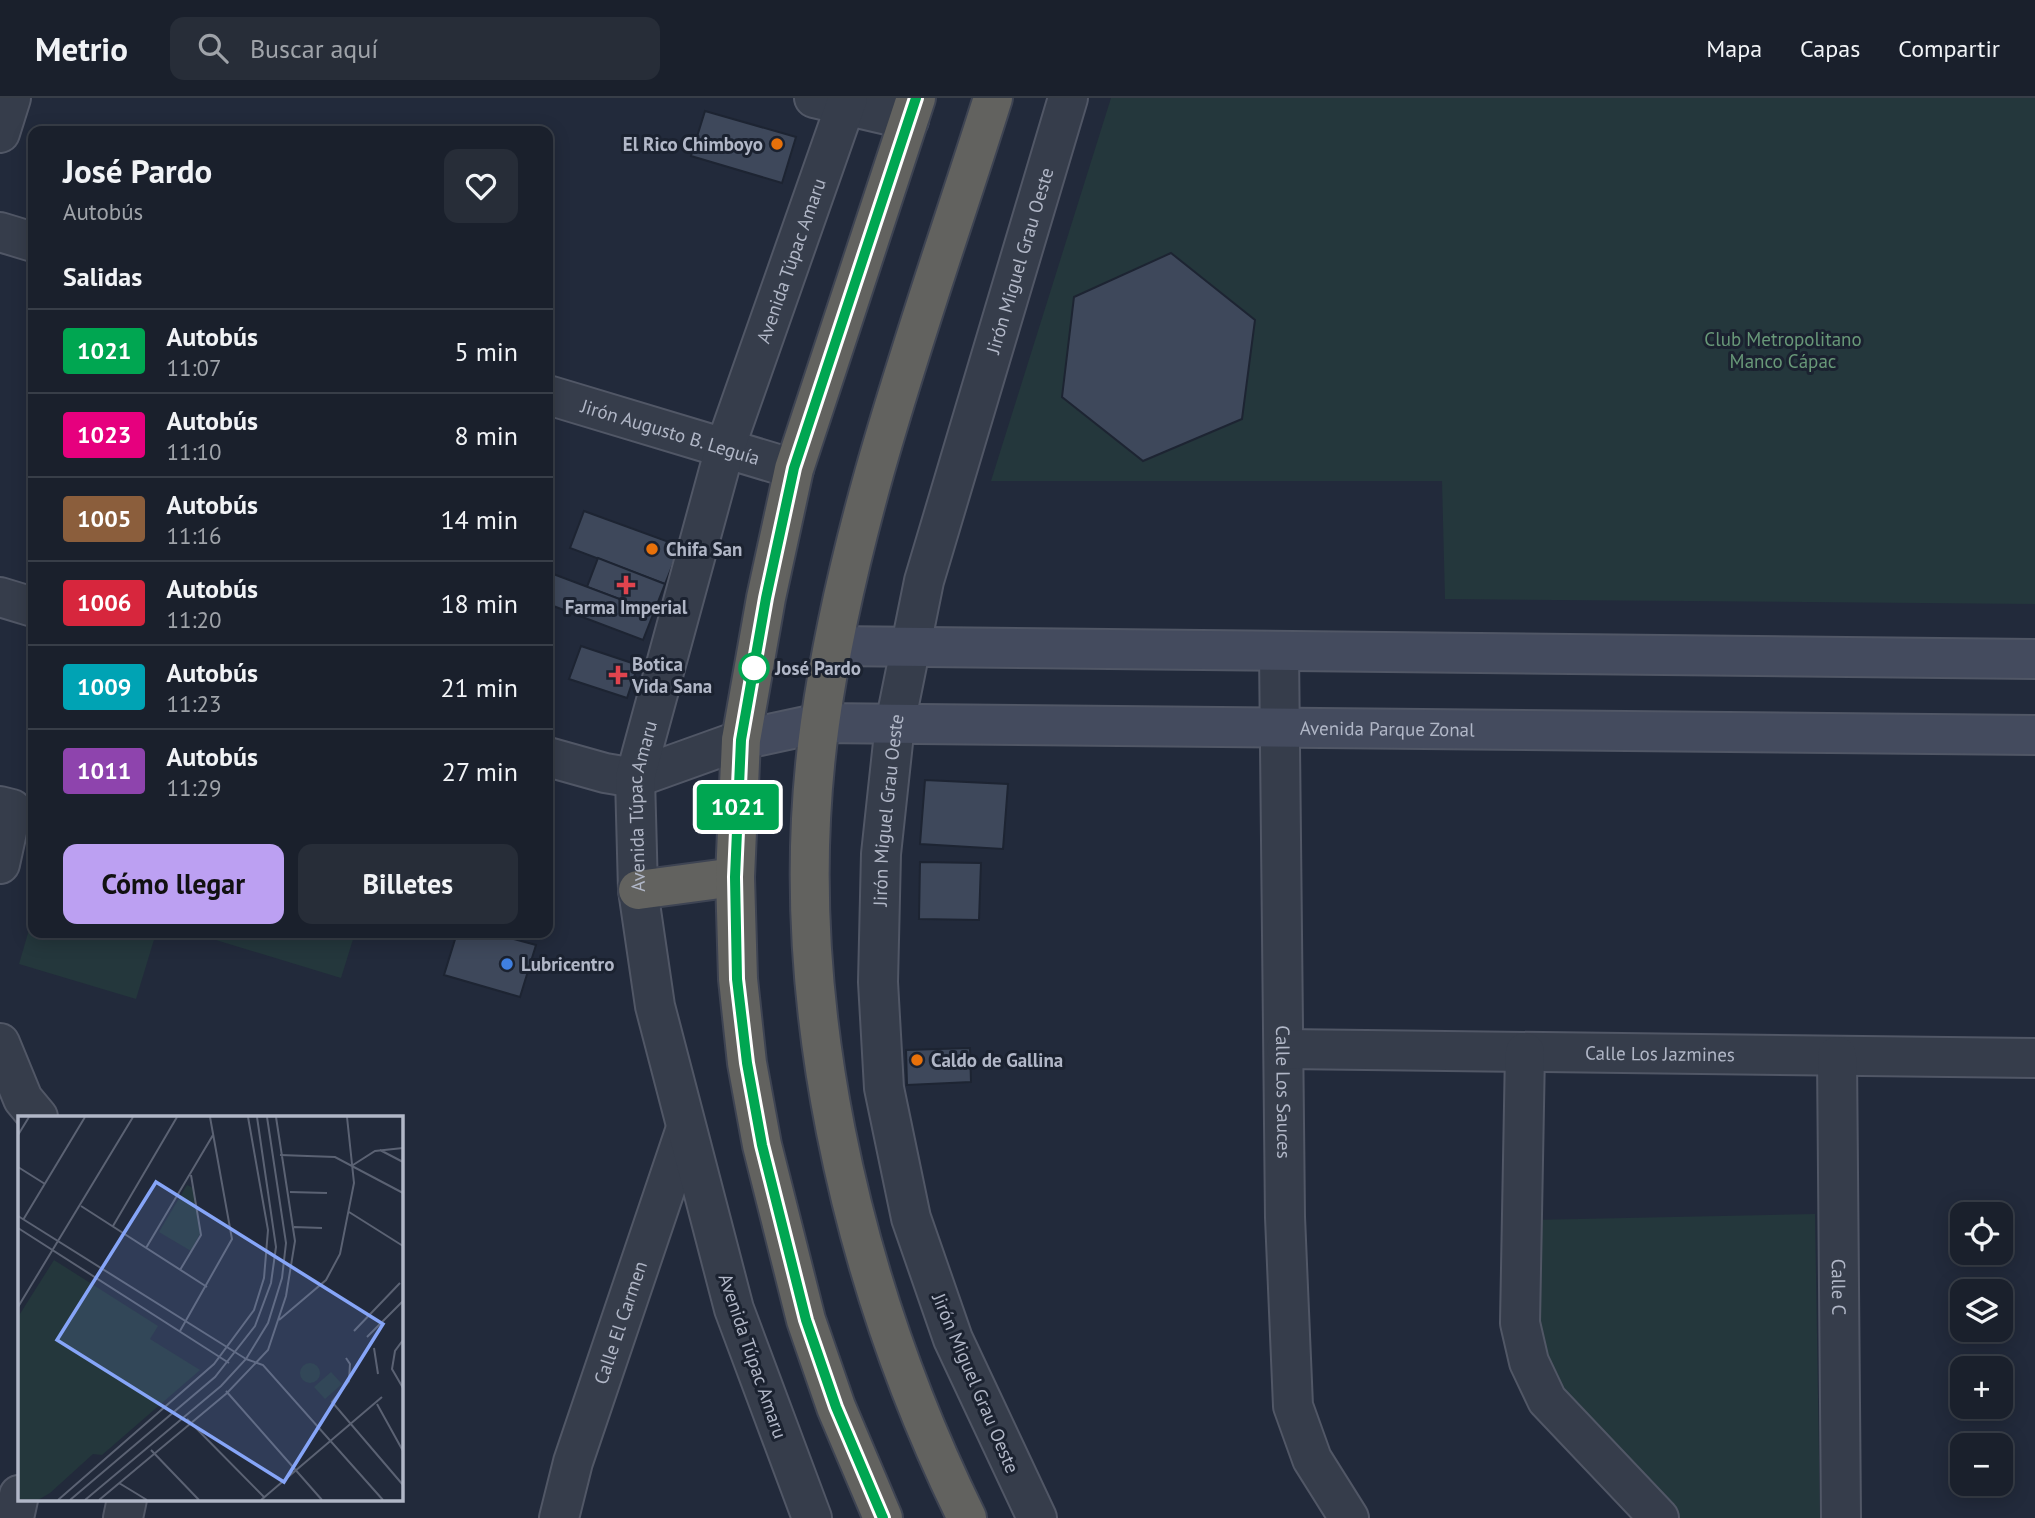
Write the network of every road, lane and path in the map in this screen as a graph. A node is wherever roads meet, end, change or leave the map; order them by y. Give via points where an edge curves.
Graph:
1 (11, 98) edge
2 (993, 98) edge
3 (1068, 98) edge
4 (836, 100) edge
5 (912, 109) edge
6 (0, 133) edge
7 (0, 232) edge
8 (28, 240) edge
9 (553, 397) edge
10 (725, 448) junction
11 (794, 468) junction
12 (0, 597) edge
13 (28, 605) edge
14 (834, 646) junction
15 (910, 647) junction
16 (1279, 651) junction
17 (2035, 659) edge
18 (820, 723) junction
19 (895, 724) junction
20 (1281, 727) junction
21 (2035, 735) edge
22 (741, 740) junction
23 (553, 758) edge
24 (635, 778) junction
25 (6, 808) edge
26 (0, 864) edge
27 (735, 877) junction
28 (638, 890) junction
29 (0, 1043) edge
30 (1286, 1049) junction
31 (1525, 1052) junction
32 (1837, 1056) junction
33 (2035, 1058) edge
34 (37, 1116) edge
35 (687, 1128) junction
36 (18, 1500) edge
37 (127, 1500) edge
38 (14, 1518) edge
39 (122, 1518) edge
40 (559, 1518) edge
41 (812, 1518) edge
42 (883, 1518) edge
43 (967, 1518) edge
44 (1037, 1518) edge
45 (1349, 1518) edge
46 (1659, 1518) edge
47 (1841, 1518) edge

1 - 6 street
2 - 14 highway via 867,497
3 - 15 street, Jirón Miguel Grau Oeste via 924,581
4 - 5 street
4 - 10 street, Avenida Túpac Amaru
5 - 11 highway
7 - 8 street
9 - 10 street, Jirón Augusto B. Leguía
10 - 11 street, Jirón Augusto B. Leguía
10 - 24 street, Avenida Túpac Amaru
11 - 22 highway
12 - 13 street
14 - 15 main road
14 - 18 highway
15 - 16 main road
15 - 19 street, Jirón Miguel Grau Oeste
16 - 17 main road
16 - 20 street, Calle Los Sauces
18 - 19 main road, Avenida Parque Zonal
18 - 22 main road, Avenida Parque Zonal
18 - 43 highway via 811,808 811,895 816,989 829,1092 864,1253 888,1333
19 - 20 main road, Avenida Parque Zonal
19 - 44 street, Jirón Miguel Grau Oeste via 881,854 878,982 884,1088 911,1218 953,1339
20 - 21 main road, Avenida Parque Zonal
20 - 30 street, Calle Los Sauces
22 - 24 street
22 - 27 highway
23 - 24 street
24 - 28 street, Avenida Túpac Amaru
25 - 26 street
27 - 28 highway
27 - 42 highway via 737,979 765,1158 806,1320 836,1407
28 - 35 street, Avenida Túpac Amaru via 655,1006
29 - 34 street via 23,1099
30 - 31 street, Calle Los Jazmines
30 - 45 street, Calle Los Sauces via 1285,1217 1293,1406 1312,1459
31 - 32 street, Calle Los Jazmines
31 - 46 street via 1520,1323 1529,1362 1548,1400
32 - 33 street, Calle Los Jazmines
32 - 47 street, Calle C
35 - 40 street, Calle El Carmen via 573,1462
35 - 41 street, Avenida Túpac Amaru via 734,1309
36 - 38 street
37 - 39 street

